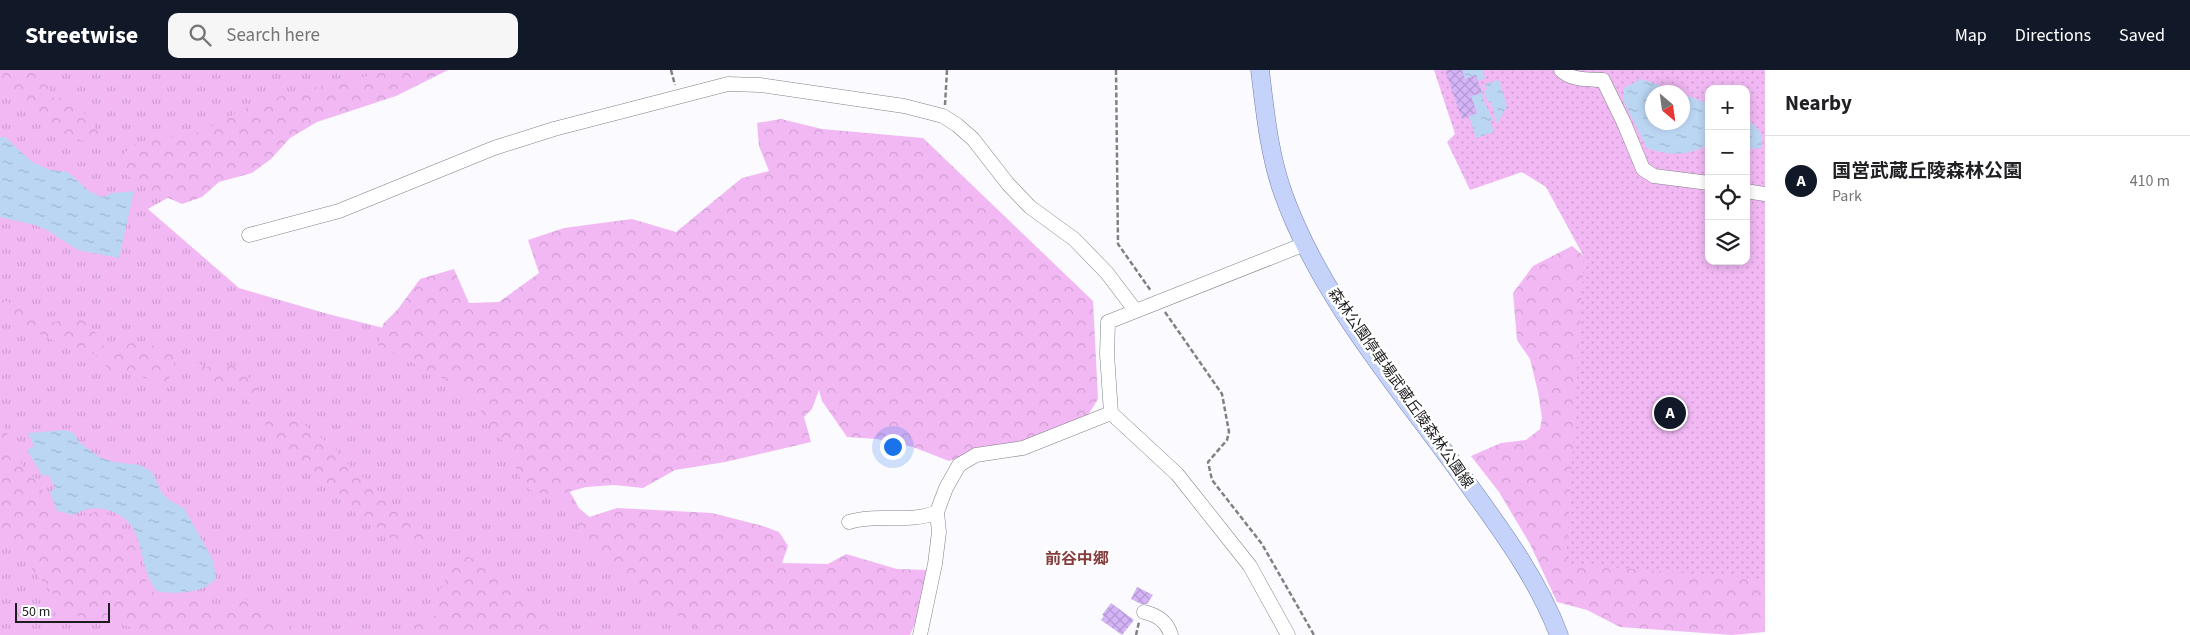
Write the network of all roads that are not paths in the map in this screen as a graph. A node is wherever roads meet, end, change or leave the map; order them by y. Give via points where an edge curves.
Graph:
1 (1260, 70) edge
2 (1561, 70) edge
3 (1705, 182) edge
4 (1750, 192) edge
5 (1765, 194) edge
6 (249, 235) dead end
7 (1305, 244) junction
8 (1135, 310) junction
9 (1111, 413) junction
10 (937, 512) junction
11 (849, 522) dead end
12 (1144, 612) dead end
13 (1285, 634) edge
14 (920, 635) edge
15 (1171, 635) edge
16 (1559, 635) edge

1 - 7 main road, 森林公園停車場武蔵丘陵森林公園線 via 1278,175
2 - 3 street via 1578,79 1603,80 1643,168 1654,176
4 - 5 street
6 - 8 street via 339,211 494,148 620,111 728,84 760,86 904,106 943,116 973,139 1030,207 1074,239 1107,273
7 - 8 street
7 - 16 main road, 森林公園停車場武蔵丘陵森林公園線 via 1339,306 1516,550
8 - 9 street via 1108,322
9 - 10 street via 1023,448 990,452 966,460 953,473
9 - 13 street via 1177,474 1250,566
10 - 11 street via 927,516 863,517
10 - 14 street via 939,532 935,564
12 - 15 street via 1168,625

